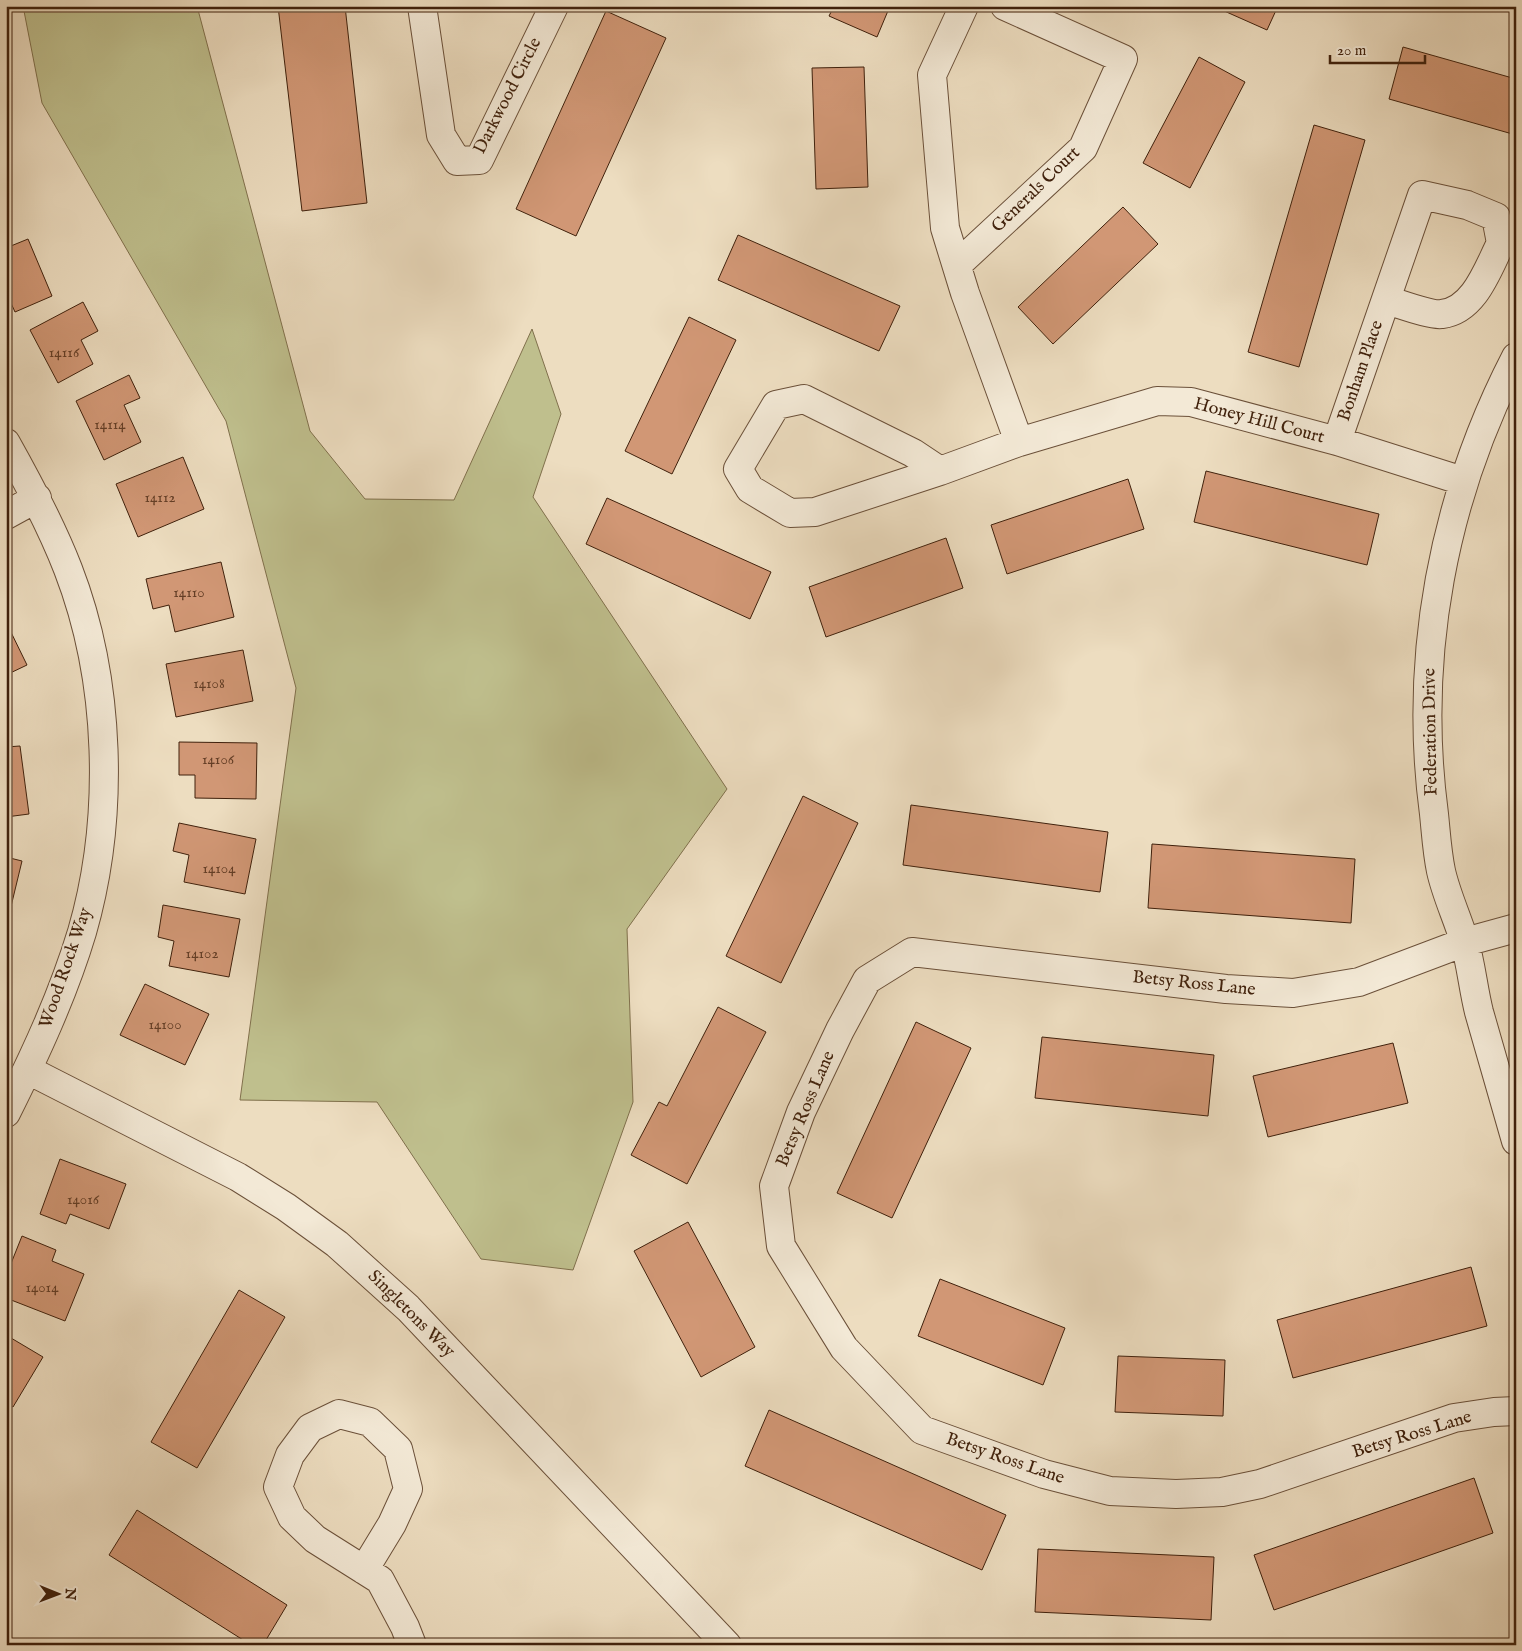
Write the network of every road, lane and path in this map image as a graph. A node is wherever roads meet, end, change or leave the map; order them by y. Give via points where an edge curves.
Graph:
1 (422, 6) edge
2 (554, 6) edge
3 (964, 6) edge
4 (1005, 6) edge
5 (957, 265) junction
6 (1386, 300) junction
7 (1516, 357) edge
8 (1019, 442) junction
9 (1337, 442) junction
10 (6, 444) edge
11 (940, 471) junction
12 (1464, 481) junction
13 (37, 498) junction
14 (6, 515) edge
15 (1516, 928) edge
16 (1465, 942) junction
17 (28, 1070) junction
18 (6, 1113) edge
19 (1516, 1141) edge
20 (1516, 1411) edge
21 (364, 1570) junction
22 (412, 1645) edge
23 (727, 1645) edge

1 - 2 street, Darkwood Circle via 442,135 457,161 479,160
3 - 5 street via 932,75 946,228
4 - 5 street, Generals Court via 1123,59 1083,148
5 - 8 street
6 - 6 street, Bonham Place via 1422,195 1467,205 1496,217 1502,243 1476,291 1461,308 1441,315
6 - 9 street, Bonham Place
7 - 12 street, Federation Drive via 1498,390
8 - 9 street, Honey Hill Court via 1157,401 1191,402
8 - 11 street, Honey Hill Court
9 - 12 street, Honey Hill Court
10 - 13 street, Wood Rock Way
11 - 11 street, Honey Hill Court via 804,399 776,405 738,469 750,489 790,513 815,512
12 - 16 street, Federation Drive via 1441,568 1426,699 1428,773 1441,871
13 - 14 street
13 - 17 street, Wood Rock Way via 68,569 89,639 102,712 104,786 98,860 82,931 61,995
15 - 16 street, Betsy Ross Lane
16 - 19 street, Federation Drive via 1478,1010
16 - 20 street, Betsy Ross Lane via 1359,982 1293,993 1226,989 912,952 867,980 801,1112 774,1186 781,1246 844,1348 922,1430 1044,1474 1110,1491 1222,1492 1260,1484 1454,1418
17 - 18 street, Wood Rock Way
17 - 23 street, Singletons Way via 238,1177 337,1244 408,1308
21 - 21 street via 309,1534 292,1517 278,1487 290,1455 310,1428 339,1414 370,1422 398,1449 408,1489 392,1524
21 - 22 street via 380,1580

